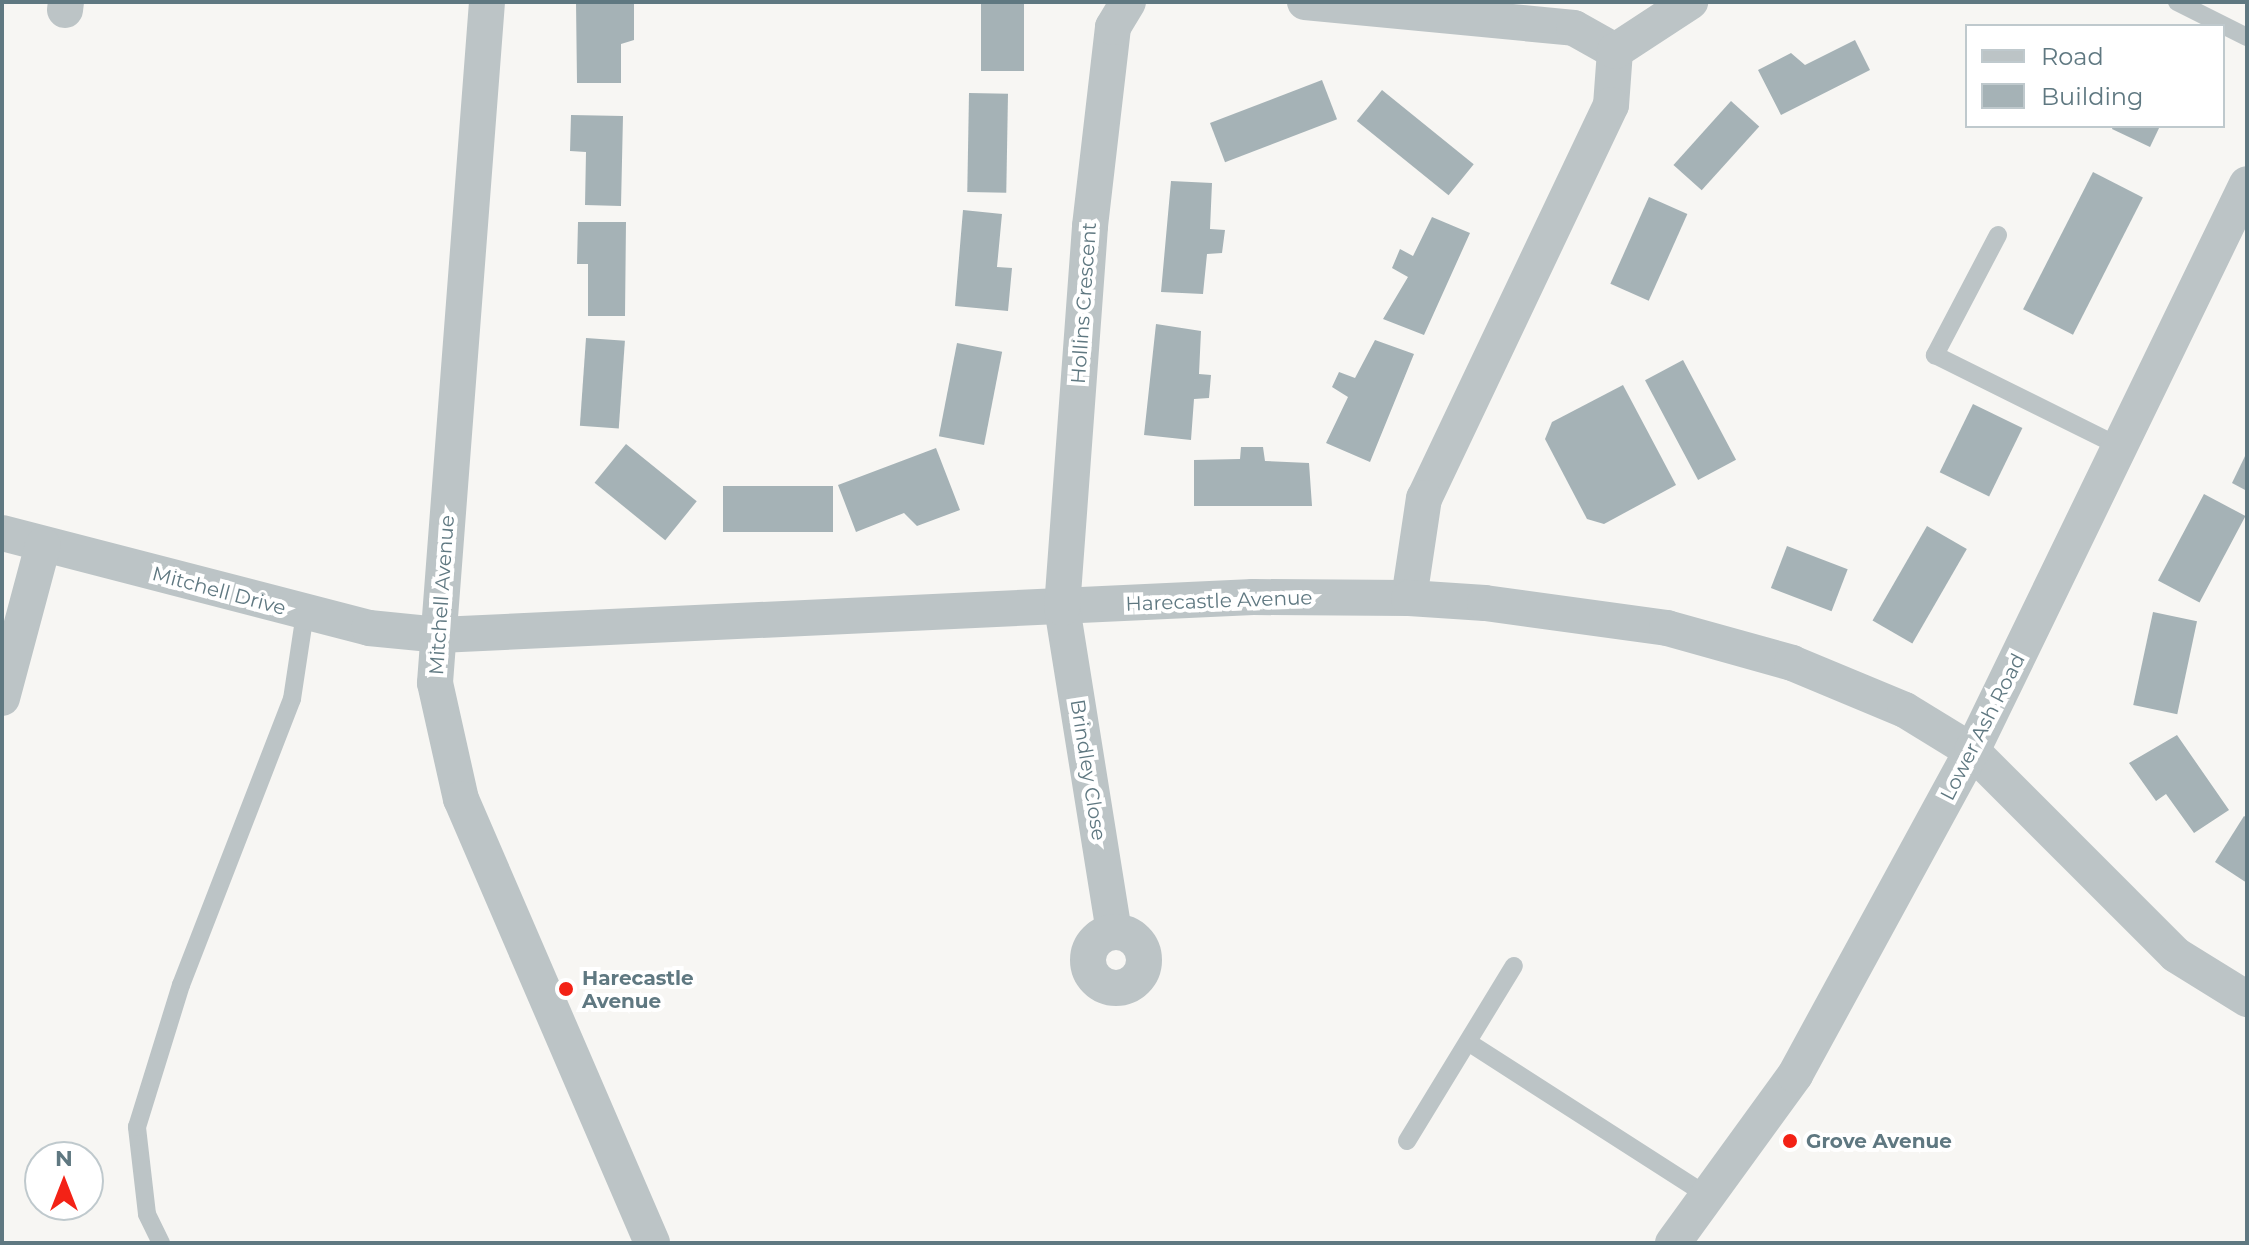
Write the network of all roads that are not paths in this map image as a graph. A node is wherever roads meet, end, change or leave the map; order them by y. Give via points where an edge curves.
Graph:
1 (487, 2) edge
2 (1128, 2) edge
3 (1305, 2) edge
4 (1690, 2) edge
5 (2177, 2) edge
6 (2221, 24) edge
7 (2225, 26) edge
8 (2247, 37) edge
9 (1615, 51) junction
10 (2247, 184) edge
11 (1998, 235) dead end
12 (2120, 447) junction
13 (2, 533) edge
14 (43, 545) junction
15 (1409, 598) junction
16 (1062, 608) junction
17 (305, 613) junction
18 (439, 635) junction
19 (2, 698) edge
20 (1972, 751) junction
21 (1114, 932) dead end
22 (1514, 966) dead end
23 (2247, 999) edge
24 (1468, 1042) junction
25 (1407, 1141) dead end
26 (1709, 1197) junction
27 (161, 1243) edge
28 (652, 1243) edge
29 (1673, 1243) edge

1 - 18 street, Mitchell Avenue
2 - 16 street, Hollins Crescent via 1113,27 1090,226
3 - 9 street via 1574,28
4 - 9 street
5 - 6 lane
7 - 8 lane
9 - 15 street via 1611,105 1424,498
10 - 12 street, Lower Ash Road
11 - 12 lane via 1935,355
12 - 20 street, Lower Ash Road
13 - 14 street, Mitchell Drive
14 - 17 street, Mitchell Drive
14 - 19 street
15 - 16 street, Harecastle Avenue via 1253,597
15 - 20 street, Harecastle Avenue via 1485,603 1681,632 1792,663 1905,710
16 - 18 street, Harecastle Avenue
16 - 21 street, Brindley Close
17 - 18 street, Mitchell Drive via 369,628
17 - 27 lane via 292,699 181,985 137,1127 147,1214
18 - 28 street, Mitchell Avenue via 435,683 461,799
20 - 23 street via 2176,955
20 - 26 street, Lower Ash Road via 1795,1075
22 - 24 lane
24 - 25 lane
24 - 26 lane
26 - 29 street, Lower Ash Road

